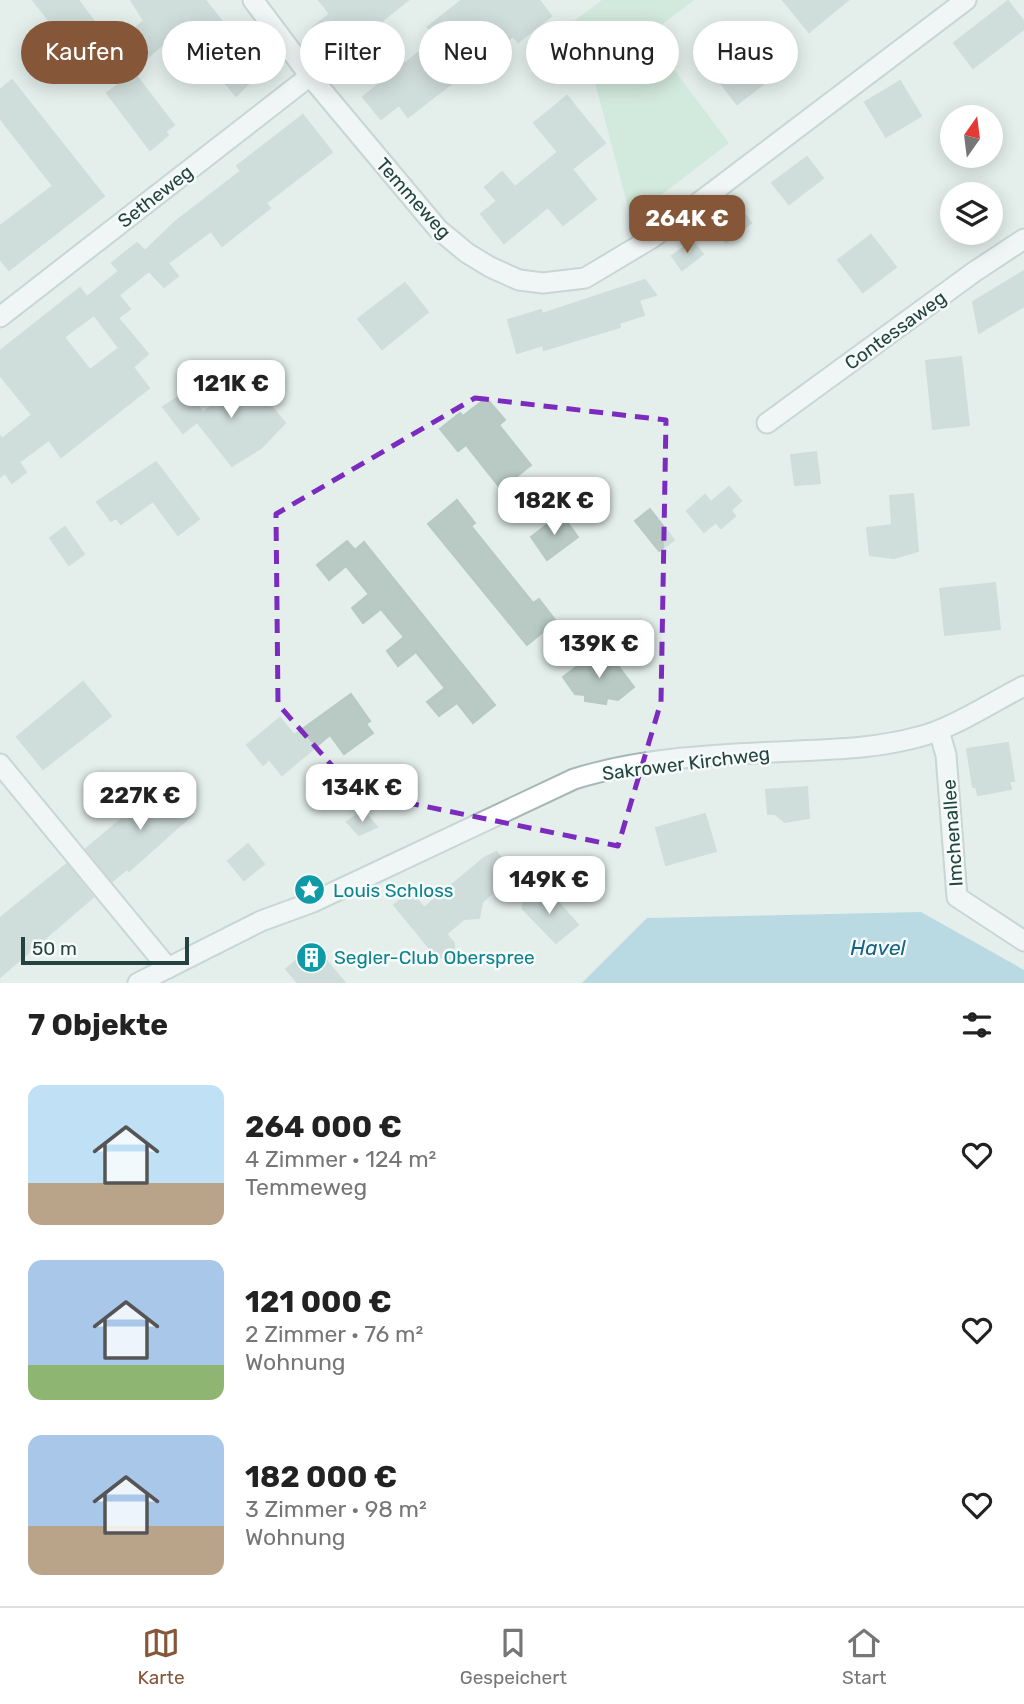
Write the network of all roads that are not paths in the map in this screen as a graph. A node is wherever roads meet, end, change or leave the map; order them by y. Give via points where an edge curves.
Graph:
1 (253, 0) edge
2 (966, 0) edge
3 (300, 63) edge
4 (300, 84) edge
5 (317, 84) edge
6 (1024, 239) edge
7 (0, 317) edge
8 (767, 423) dead end
9 (1024, 687) edge
10 (939, 731) junction
11 (0, 764) edge
12 (1024, 941) edge
13 (168, 968) junction
14 (138, 983) edge

1 - 3 street, Temmeweg
2 - 5 street, Temmeweg via 652,238 604,268 569,282 519,280 467,253 408,196
4 - 7 street, Setheweg
6 - 8 street, Contessaweg
9 - 10 street, Sakrower Kirchweg
10 - 12 street, Imchenallee via 946,755 957,897
10 - 13 street, Sakrower Kirchweg via 864,748 718,755 588,775
11 - 13 street
13 - 14 street, Sakrower Kirchweg

